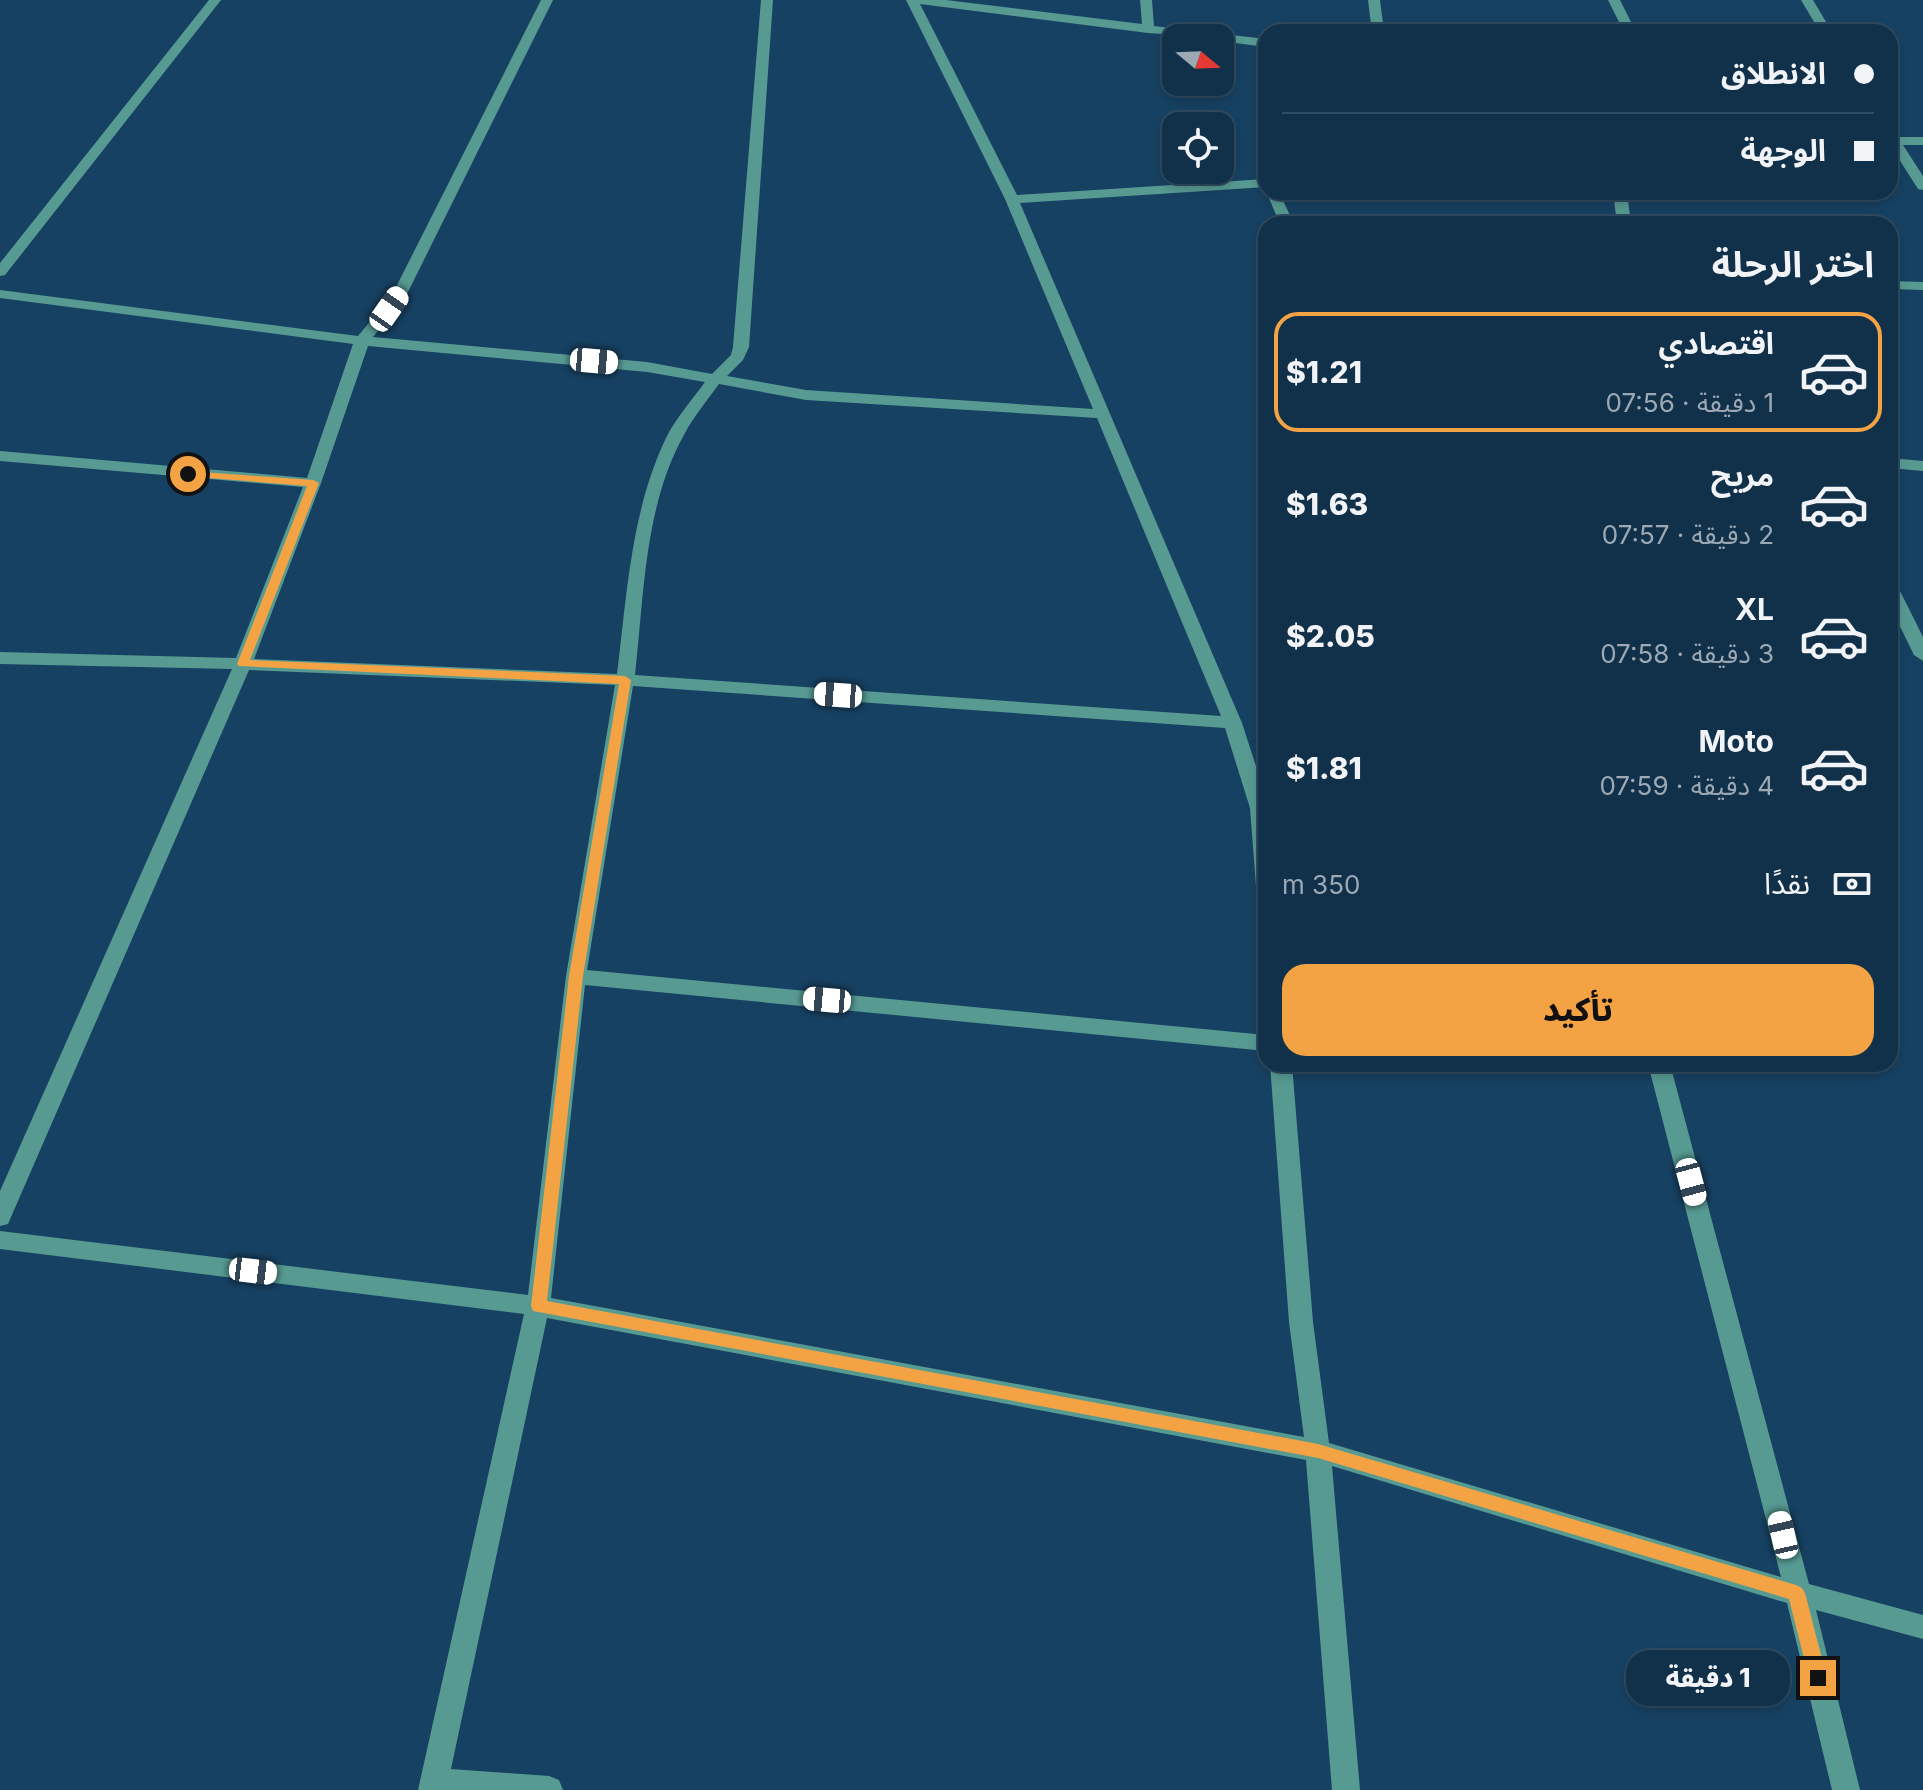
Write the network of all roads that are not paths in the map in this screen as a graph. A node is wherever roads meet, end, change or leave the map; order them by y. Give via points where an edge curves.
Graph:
1 (215, 0) edge
2 (547, 0) edge
3 (767, 0) edge
4 (915, 0) edge
5 (1146, 0) edge
6 (1374, 0) edge
7 (1614, 0) edge
8 (1807, 0) edge
9 (1377, 24) edge
10 (1626, 24) edge
11 (1821, 24) edge
12 (1148, 29) junction
13 (1258, 42) edge
14 (1898, 139) edge
15 (1923, 141) edge
16 (1898, 147) edge
17 (1258, 184) edge
18 (1923, 186) edge
19 (1012, 199) junction
20 (0, 272) edge
21 (1898, 285) edge
22 (1923, 286) edge
23 (0, 294) edge
24 (362, 341) junction
25 (713, 381) junction
26 (1104, 414) junction
27 (0, 456) edge
28 (1898, 464) edge
29 (1923, 466) edge
30 (313, 483) junction
31 (1898, 605) edge
32 (1923, 655) edge
33 (0, 658) edge
34 (243, 664) junction
35 (625, 680) junction
36 (1233, 723) junction
37 (1258, 794) edge
38 (576, 976) junction
39 (1258, 1042) edge
40 (1282, 1072) edge
41 (1661, 1072) edge
42 (0, 1217) edge
43 (0, 1240) edge
44 (538, 1306) junction
45 (1318, 1451) junction
46 (1796, 1593) junction
47 (1923, 1627) edge
48 (433, 1786) edge
49 (549, 1790) edge
50 (1346, 1790) edge
51 (1846, 1790) edge

1 - 20 street
2 - 24 street via 399,296
3 - 25 street via 741,347 738,357
4 - 12 street
4 - 19 street
5 - 12 street
6 - 9 street
7 - 10 street
8 - 11 street
12 - 13 street
14 - 15 street
16 - 18 street
17 - 19 street
19 - 26 street
21 - 22 street
23 - 24 street
24 - 25 street via 615,363
24 - 30 street
25 - 26 street via 849,399
25 - 35 street via 675,436 654,490
26 - 36 street
27 - 30 street
28 - 29 street
30 - 34 street
31 - 32 street
33 - 34 street
34 - 35 street
34 - 42 street
35 - 36 street
35 - 38 street
36 - 37 street
38 - 39 street
38 - 44 street
40 - 45 street via 1301,1322
41 - 46 street via 1770,1476
43 - 44 street
44 - 45 street
44 - 48 street
45 - 46 street
45 - 50 street
46 - 47 street
46 - 51 street
48 - 49 street

